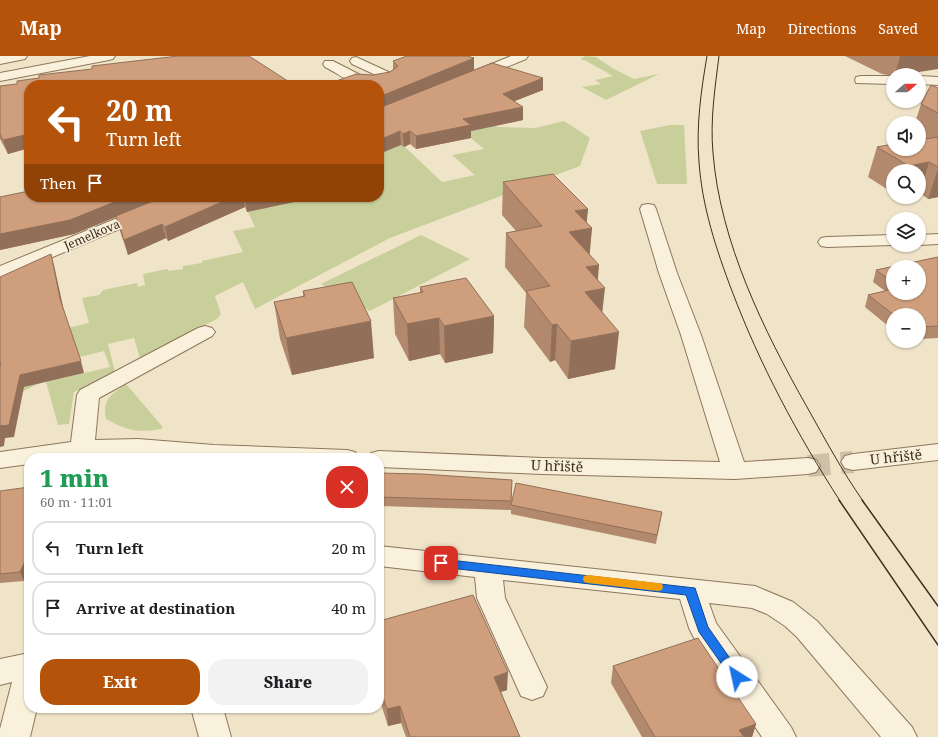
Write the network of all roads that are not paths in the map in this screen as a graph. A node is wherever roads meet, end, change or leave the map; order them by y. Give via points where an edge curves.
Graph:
1 (21, 56) edge
2 (109, 56) edge
3 (522, 56) edge
4 (0, 60) edge
5 (356, 61) dead end
6 (329, 64) dead end
7 (0, 77) edge
8 (359, 80) edge
9 (384, 80) edge
10 (861, 80) dead end
11 (886, 80) edge
12 (926, 80) edge
13 (938, 81) edge
14 (384, 82) edge
15 (457, 83) edge
16 (396, 87) edge
17 (171, 202) edge
18 (648, 208) dead end
19 (938, 239) edge
20 (886, 240) edge
21 (926, 240) edge
22 (827, 242) dead end
23 (0, 273) edge
24 (205, 332) dead end
25 (82, 448) junction
26 (137, 452) edge
27 (938, 452) edge
28 (48, 453) edge
29 (214, 453) edge
30 (24, 456) edge
31 (384, 459) edge
32 (0, 460) edge
33 (853, 462) tunnel mouth
34 (808, 466) tunnel mouth
35 (735, 471) junction
36 (384, 557) edge
37 (488, 568) junction
38 (691, 591) junction
39 (24, 666) edge
40 (0, 672) edge
41 (532, 687) dead end
42 (24, 696) edge
43 (208, 713) edge
44 (14, 737) edge
45 (215, 737) edge
46 (780, 737) edge
47 (902, 737) edge

1 - 4 street
2 - 7 street
3 - 15 street
5 - 9 street via 391,78
6 - 8 street
10 - 11 street
12 - 13 street
14 - 16 street
17 - 23 street, Jemelkova
18 - 35 street
19 - 21 street
20 - 22 street
24 - 25 street via 88,396
25 - 26 street
25 - 28 street
26 - 29 street
27 - 33 street, U hřiště
30 - 32 street
31 - 35 street, U hřiště
34 - 35 street, U hřiště
36 - 37 street
37 - 38 street
37 - 41 street via 491,598
38 - 46 street via 703,628
38 - 47 street via 755,597 774,604 790,614 807,629
39 - 40 street
42 - 44 street
43 - 45 street

